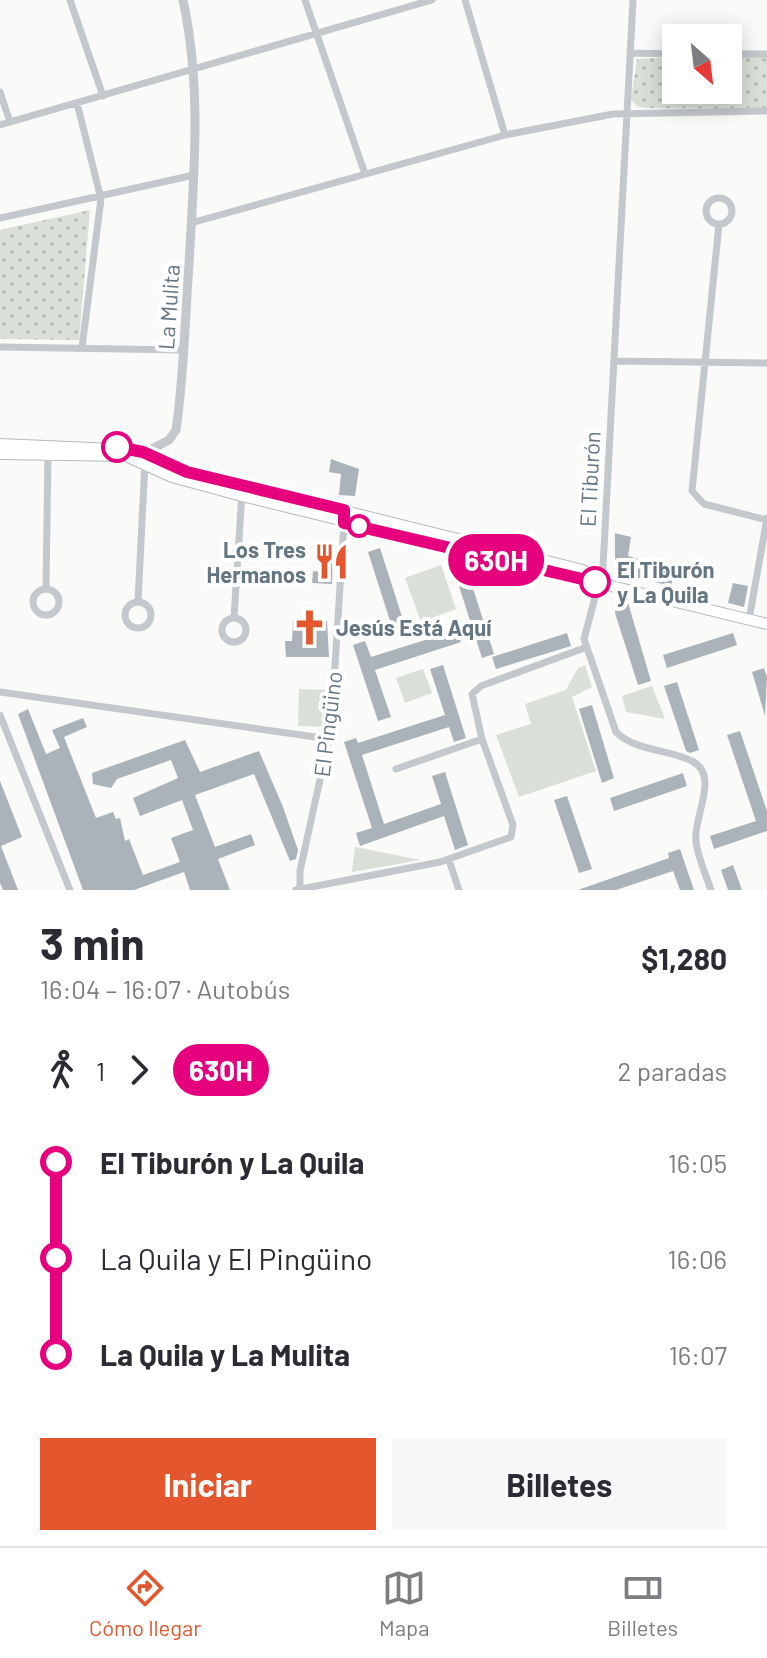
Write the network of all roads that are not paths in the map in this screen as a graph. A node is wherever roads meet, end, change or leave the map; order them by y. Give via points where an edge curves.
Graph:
1 (70, 0) edge
2 (183, 0) edge
3 (305, 0) edge
4 (432, 0) edge
5 (465, 0) edge
6 (633, 0) edge
7 (407, 4) edge
8 (317, 35) junction
9 (630, 53) junction
10 (662, 54) edge
11 (742, 54) edge
12 (767, 54) edge
13 (195, 69) junction
14 (0, 92) edge
15 (103, 96) junction
16 (77, 103) junction
17 (767, 111) edge
18 (627, 112) junction
19 (10, 122) junction
20 (0, 125) edge
21 (505, 135) junction
22 (365, 174) junction
23 (194, 175) junction
24 (100, 195) junction
25 (0, 218) edge
26 (191, 223) junction
27 (719, 224) dead end
28 (0, 347) edge
29 (82, 347) junction
30 (183, 350) junction
31 (614, 361) junction
32 (707, 361) junction
33 (767, 363) edge
34 (0, 444) edge
35 (48, 450) junction
36 (0, 454) edge
37 (146, 458) junction
38 (242, 491) junction
39 (344, 510) junction
40 (767, 519) edge
41 (344, 523) junction
42 (600, 582) junction
43 (46, 589) dead end
44 (138, 602) dead end
45 (234, 618) dead end
46 (749, 620) junction
47 (767, 624) edge
48 (587, 647) junction
49 (0, 692) edge
50 (0, 715) edge
51 (329, 739) junction
52 (482, 739) junction
53 (396, 769) dead end
54 (449, 860) junction
55 (298, 889) edge
56 (70, 890) edge
57 (459, 890) edge
58 (711, 890) edge

1 - 15 street
2 - 13 street, La Mulita
3 - 8 street
4 - 7 street
5 - 21 street
6 - 9 street, El Tiburón
7 - 8 street
8 - 13 street
8 - 22 street
9 - 10 street
9 - 18 street, El Tiburón
11 - 12 street
13 - 15 street
13 - 23 street, La Mulita
14 - 19 street
15 - 16 street
16 - 19 street
16 - 24 street
17 - 18 street
18 - 21 street
18 - 31 street, El Tiburón
19 - 20 street
21 - 22 street
22 - 26 street
23 - 24 street
23 - 26 street, La Mulita
24 - 25 street
24 - 29 street
26 - 30 street, La Mulita
27 - 32 street
28 - 29 street
29 - 30 street
30 - 37 street, La Mulita via 176,430
31 - 32 street
31 - 42 street, El Tiburón
32 - 33 street
32 - 40 street via 694,498
34 - 35 main road
35 - 36 main road
35 - 37 main road
35 - 43 street
37 - 38 main road via 172,477
37 - 44 street
38 - 39 main road
38 - 41 main road
38 - 45 street
39 - 41 main road, El Pingüino
39 - 42 main road via 583,570
40 - 46 street
41 - 42 main road
41 - 51 street, El Pingüino
42 - 46 main road
42 - 48 street, El Tiburón via 584,634
46 - 47 main road
48 - 52 street via 475,690 471,699
48 - 58 street, El Tiburón via 616,732 628,742 691,760 701,768 705,787 695,838
49 - 51 street
50 - 56 street
51 - 55 street, El Pingüino
52 - 53 street
52 - 54 street via 514,832
54 - 55 street
54 - 57 street

